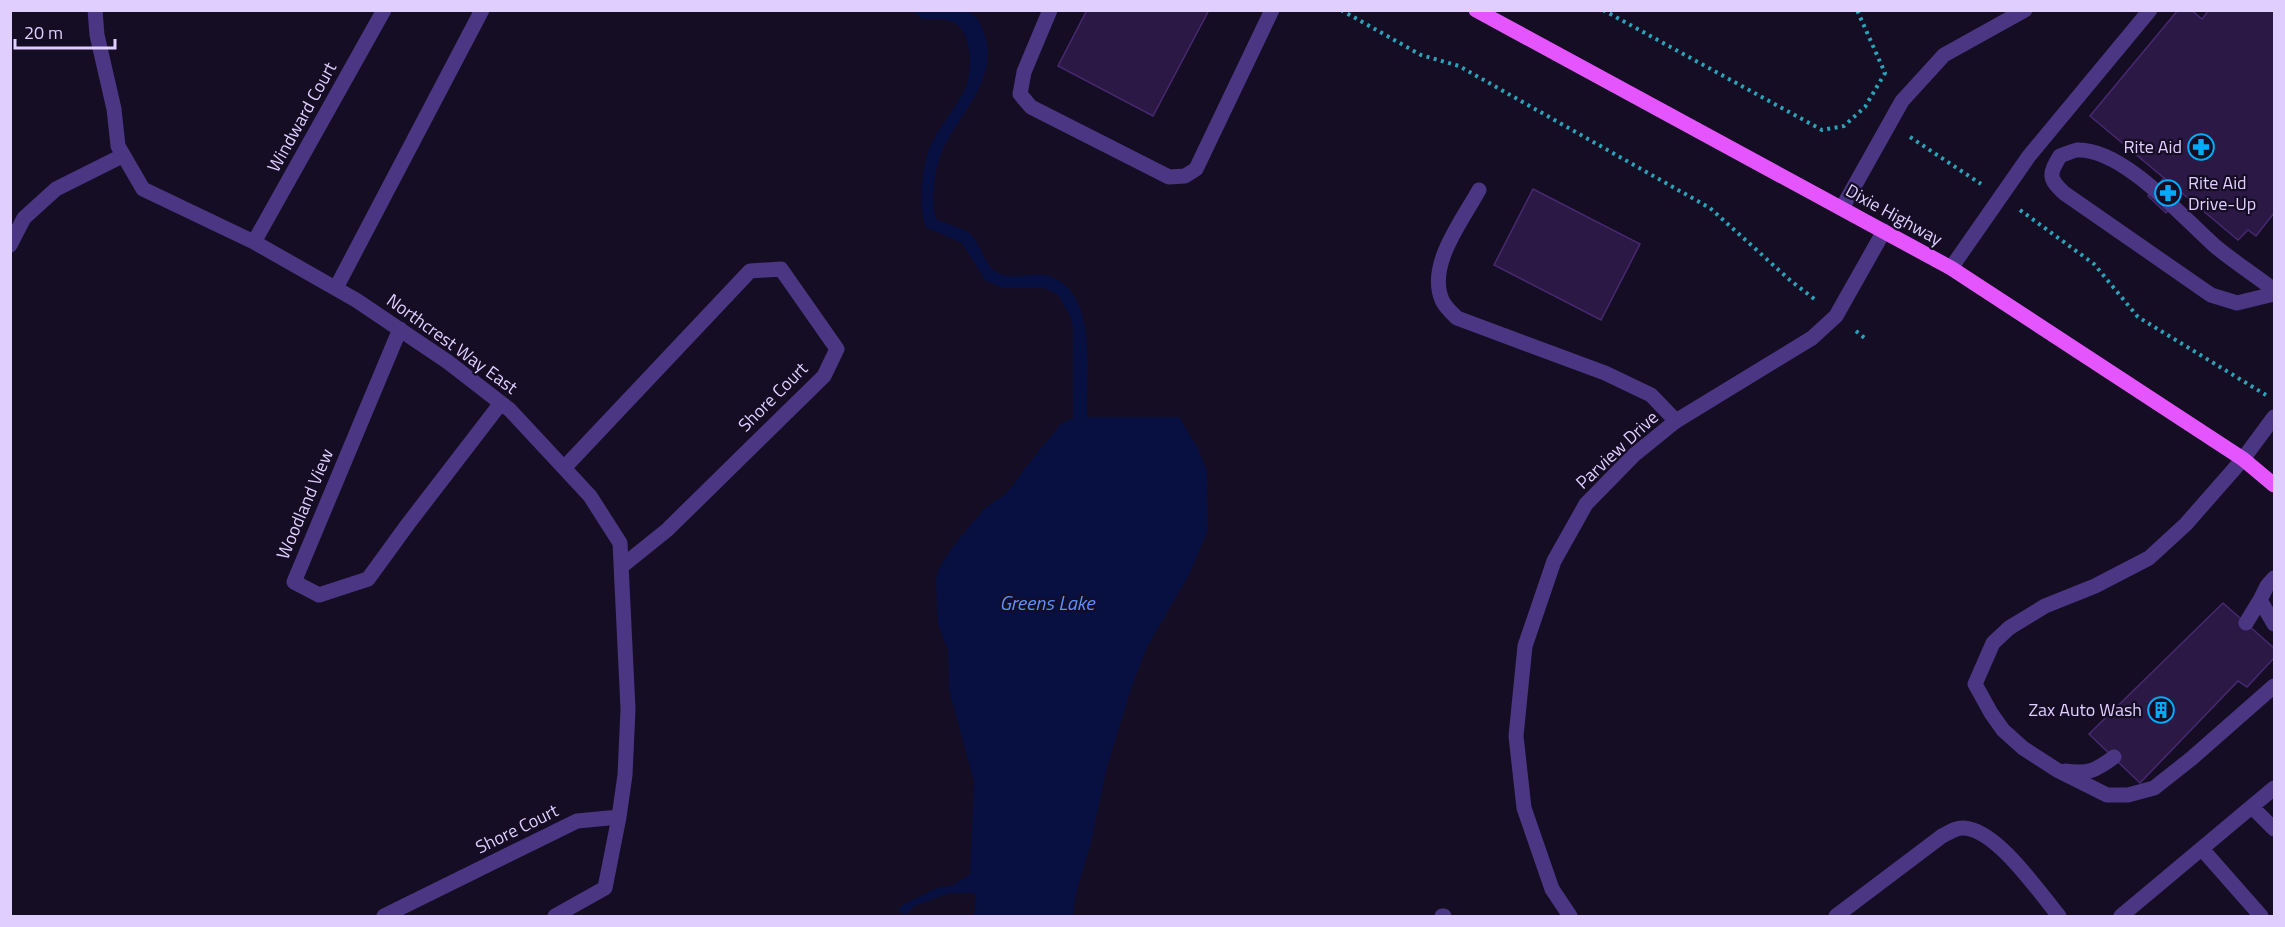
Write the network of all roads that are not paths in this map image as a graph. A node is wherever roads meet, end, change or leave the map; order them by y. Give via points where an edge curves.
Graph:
1 (95, 10) edge
2 (384, 10) edge
3 (482, 10) edge
4 (1050, 10) edge
5 (1272, 10) edge
6 (1476, 10) edge
7 (2025, 10) edge
8 (2150, 10) edge
9 (2077, 150) junction
10 (123, 156) junction
11 (2029, 156) junction
12 (1479, 190) dead end
13 (1842, 208) junction
14 (1884, 231) junction
15 (254, 242) junction
16 (10, 245) edge
17 (1951, 268) junction
18 (336, 288) junction
19 (2274, 292) edge
20 (400, 329) junction
21 (501, 403) junction
22 (2274, 417) edge
23 (1676, 421) junction
24 (2243, 459) junction
25 (564, 468) junction
26 (2274, 484) edge
27 (621, 567) junction
28 (2274, 579) edge
29 (2260, 600) junction
30 (2246, 623) dead end
31 (2274, 624) edge
32 (2274, 686) edge
33 (2114, 757) dead end
34 (2056, 770) junction
35 (2274, 788) edge
36 (2252, 807) junction
37 (619, 817) junction
38 (2274, 829) edge
39 (2202, 849) junction
40 (384, 916) edge
41 (555, 916) edge
42 (1570, 916) edge
43 (1836, 916) edge
44 (2059, 916) edge
45 (2121, 916) edge
46 (2261, 916) edge

1 - 10 street, Northcrest Way East via 96,35
2 - 15 street, Windward Court
3 - 18 street
4 - 5 street via 1024,72 1020,94 1031,107 1169,177 1185,176 1196,169
6 - 13 main road, Dixie Highway
7 - 13 street via 1944,55 1902,101
8 - 11 street
9 - 11 street
9 - 19 street via 2115,161 2135,174
9 - 19 street via 2060,156 2051,170 2053,183 2064,193 2211,295 2237,303
10 - 15 street, Northcrest Way East via 143,189
10 - 16 street via 56,189 24,219
11 - 17 street
12 - 23 street via 1442,257 1437,282 1442,302 1457,318 1651,394
13 - 14 main road, Dixie Highway
14 - 17 main road, Dixie Highway
14 - 23 street, Parview Drive via 1836,316 1812,338
15 - 18 street, Northcrest Way East
17 - 24 main road, Dixie Highway
18 - 20 street, Northcrest Way East
20 - 21 street, Northcrest Way East
20 - 21 street, Woodland View via 294,582 319,595 368,579
21 - 25 street, Northcrest Way East
22 - 24 street
23 - 42 street, Parview Drive via 1634,455 1586,504 1554,561 1525,646 1516,736 1524,808 1552,889
24 - 26 main road, Dixie Highway
24 - 34 street via 2186,524 2149,558 2045,606 1993,643 1975,684 1978,691 2003,730
25 - 27 street, Northcrest Way East via 590,496 620,543
25 - 27 street, Shore Court via 750,271 781,269 837,349 824,376 667,530
27 - 37 street, Northcrest Way East via 628,709
28 - 29 street
29 - 30 street
29 - 31 street
32 - 34 street via 2154,788 2128,795 2107,795
33 - 34 street via 2094,771
35 - 36 street
36 - 38 street
36 - 39 street
37 - 40 street, Shore Court via 577,820
37 - 41 street via 605,888
39 - 45 street
39 - 46 street
43 - 44 street via 1942,836 1962,827 1982,832 2006,853

